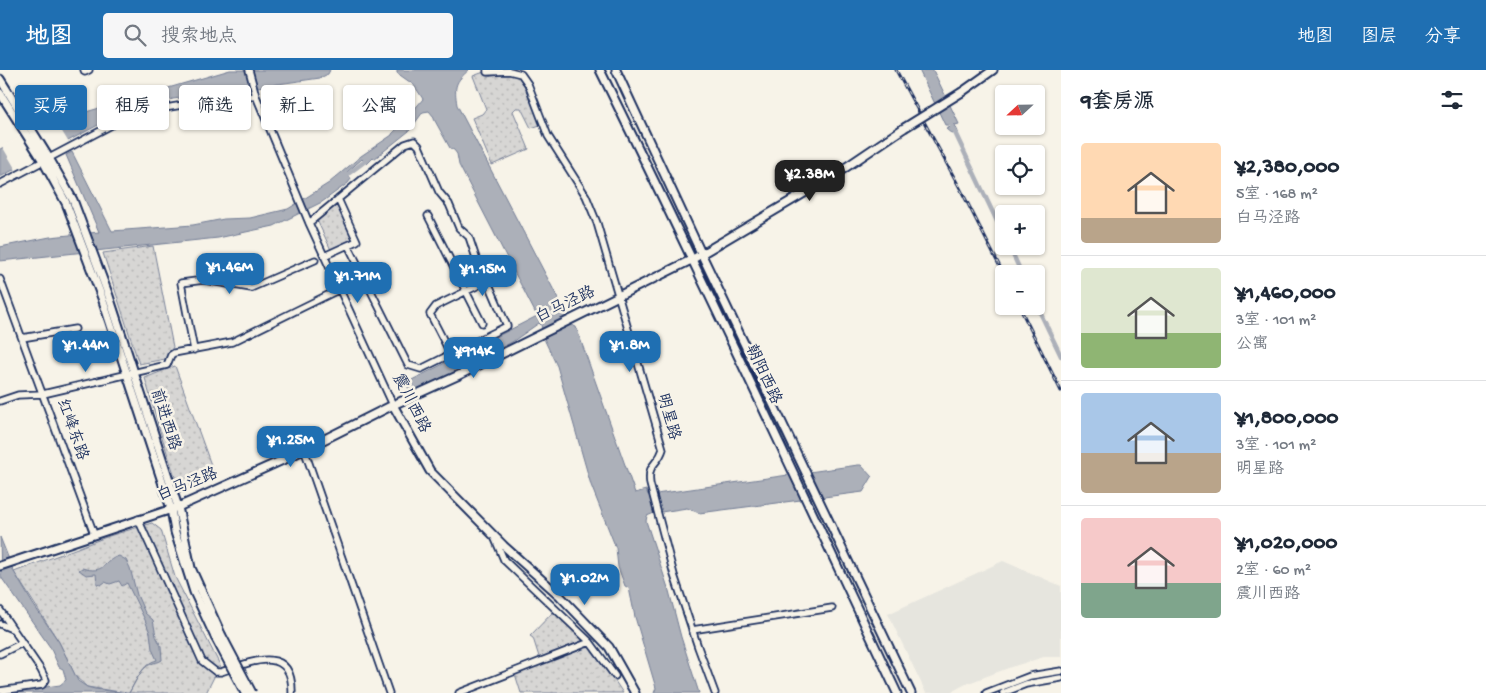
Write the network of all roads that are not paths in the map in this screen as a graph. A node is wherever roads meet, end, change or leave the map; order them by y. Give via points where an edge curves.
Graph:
1 (84, 70) edge
2 (89, 70) edge
3 (249, 70) edge
4 (600, 70) edge
5 (616, 70) edge
6 (993, 70) edge
7 (487, 71) edge
8 (0, 79) edge
9 (0, 93) edge
10 (256, 96) junction
11 (29, 133) junction
12 (45, 158) junction
13 (0, 184) edge
14 (338, 199) junction
15 (428, 216) dead end
16 (309, 223) junction
17 (348, 245) junction
18 (701, 254) junction
19 (324, 256) junction
20 (693, 259) junction
21 (315, 260) dead end
22 (0, 279) edge
23 (487, 281) junction
24 (340, 289) junction
25 (466, 291) junction
26 (618, 295) junction
27 (482, 323) dead end
28 (75, 329) dead end
29 (22, 338) junction
30 (447, 347) dead end
31 (194, 350) junction
32 (130, 373) junction
33 (43, 394) junction
34 (0, 401) edge
35 (394, 405) junction
36 (304, 449) junction
37 (174, 508) junction
38 (138, 520) junction
39 (94, 534) junction
40 (495, 537) junction
41 (0, 566) edge
42 (832, 608) dead end
43 (0, 610) edge
44 (0, 624) edge
45 (12, 629) junction
46 (692, 630) junction
47 (218, 636) junction
48 (590, 642) junction
49 (22, 643) junction
50 (0, 654) edge
51 (1061, 671) edge
52 (615, 676) dead end
53 (1061, 678) edge
54 (0, 691) edge
55 (634, 692) edge
56 (245, 693) edge
57 (252, 693) edge
58 (292, 693) edge
59 (389, 693) edge
60 (459, 693) edge
61 (715, 693) edge
62 (897, 693) edge
63 (911, 693) edge
64 (986, 693) edge
65 (1003, 693) edge

1 - 2 street
3 - 10 street, 震川西路
4 - 20 main road, 朝阳西路
5 - 18 main road, 朝阳西路
6 - 18 main road, 白马泾路, bridge via 832,176
7 - 26 street, 明星路 via 515,71 528,84 548,136 586,196
8 - 11 main road, 前进西路
9 - 11 main road, 前进西路
10 - 12 street via 138,114
10 - 16 street, 震川西路
11 - 12 main road, 前进西路
12 - 13 street
12 - 32 main road, 前进西路 via 73,200 102,298
14 - 16 street
14 - 17 street via 357,241
14 - 23 street via 405,144 414,141 459,228 469,237
15 - 25 street
16 - 19 street, 震川西路
17 - 19 street
17 - 23 street via 408,365 413,367 421,369 507,326
18 - 20 main road, 白马泾路
18 - 63 main road, 朝阳西路
19 - 24 street, 震川西路
20 - 26 main road, 白马泾路
20 - 62 main road, 朝阳西路
21 - 31 street via 251,288 204,280 181,283
22 - 29 street, 红峰东路
23 - 25 street
24 - 31 street via 232,342
24 - 35 street, 震川西路
25 - 27 street
25 - 30 street via 436,306 430,314
26 - 35 main road, 白马泾路
26 - 46 street, 明星路 via 663,449 649,473 674,575
28 - 29 street
29 - 33 street, 红峰东路
31 - 32 street via 174,353 167,365
32 - 33 street
32 - 37 main road, 前进西路
33 - 34 street via 18,395
33 - 39 street, 红峰东路
35 - 36 main road, 白马泾路
35 - 40 main road, 震川西路 via 430,471
36 - 37 main road, 白马泾路
36 - 59 street
37 - 38 main road, 白马泾路
37 - 47 main road, 前进西路 via 191,568
38 - 39 main road, 白马泾路
38 - 58 street via 202,660 216,672 255,660 277,661 286,666 290,674
39 - 41 main road, 白马泾路
40 - 48 street via 504,560
40 - 55 main road, 震川西路 via 560,596 609,647
42 - 46 street
43 - 45 street
44 - 45 street
45 - 49 street
46 - 61 street, 明星路
47 - 56 main road, 前进西路, bridge
47 - 57 main road, 前进西路, bridge
48 - 52 street
48 - 60 street
49 - 50 street
49 - 54 street via 45,676 46,683
51 - 64 street via 1030,676
53 - 65 street via 1026,684

